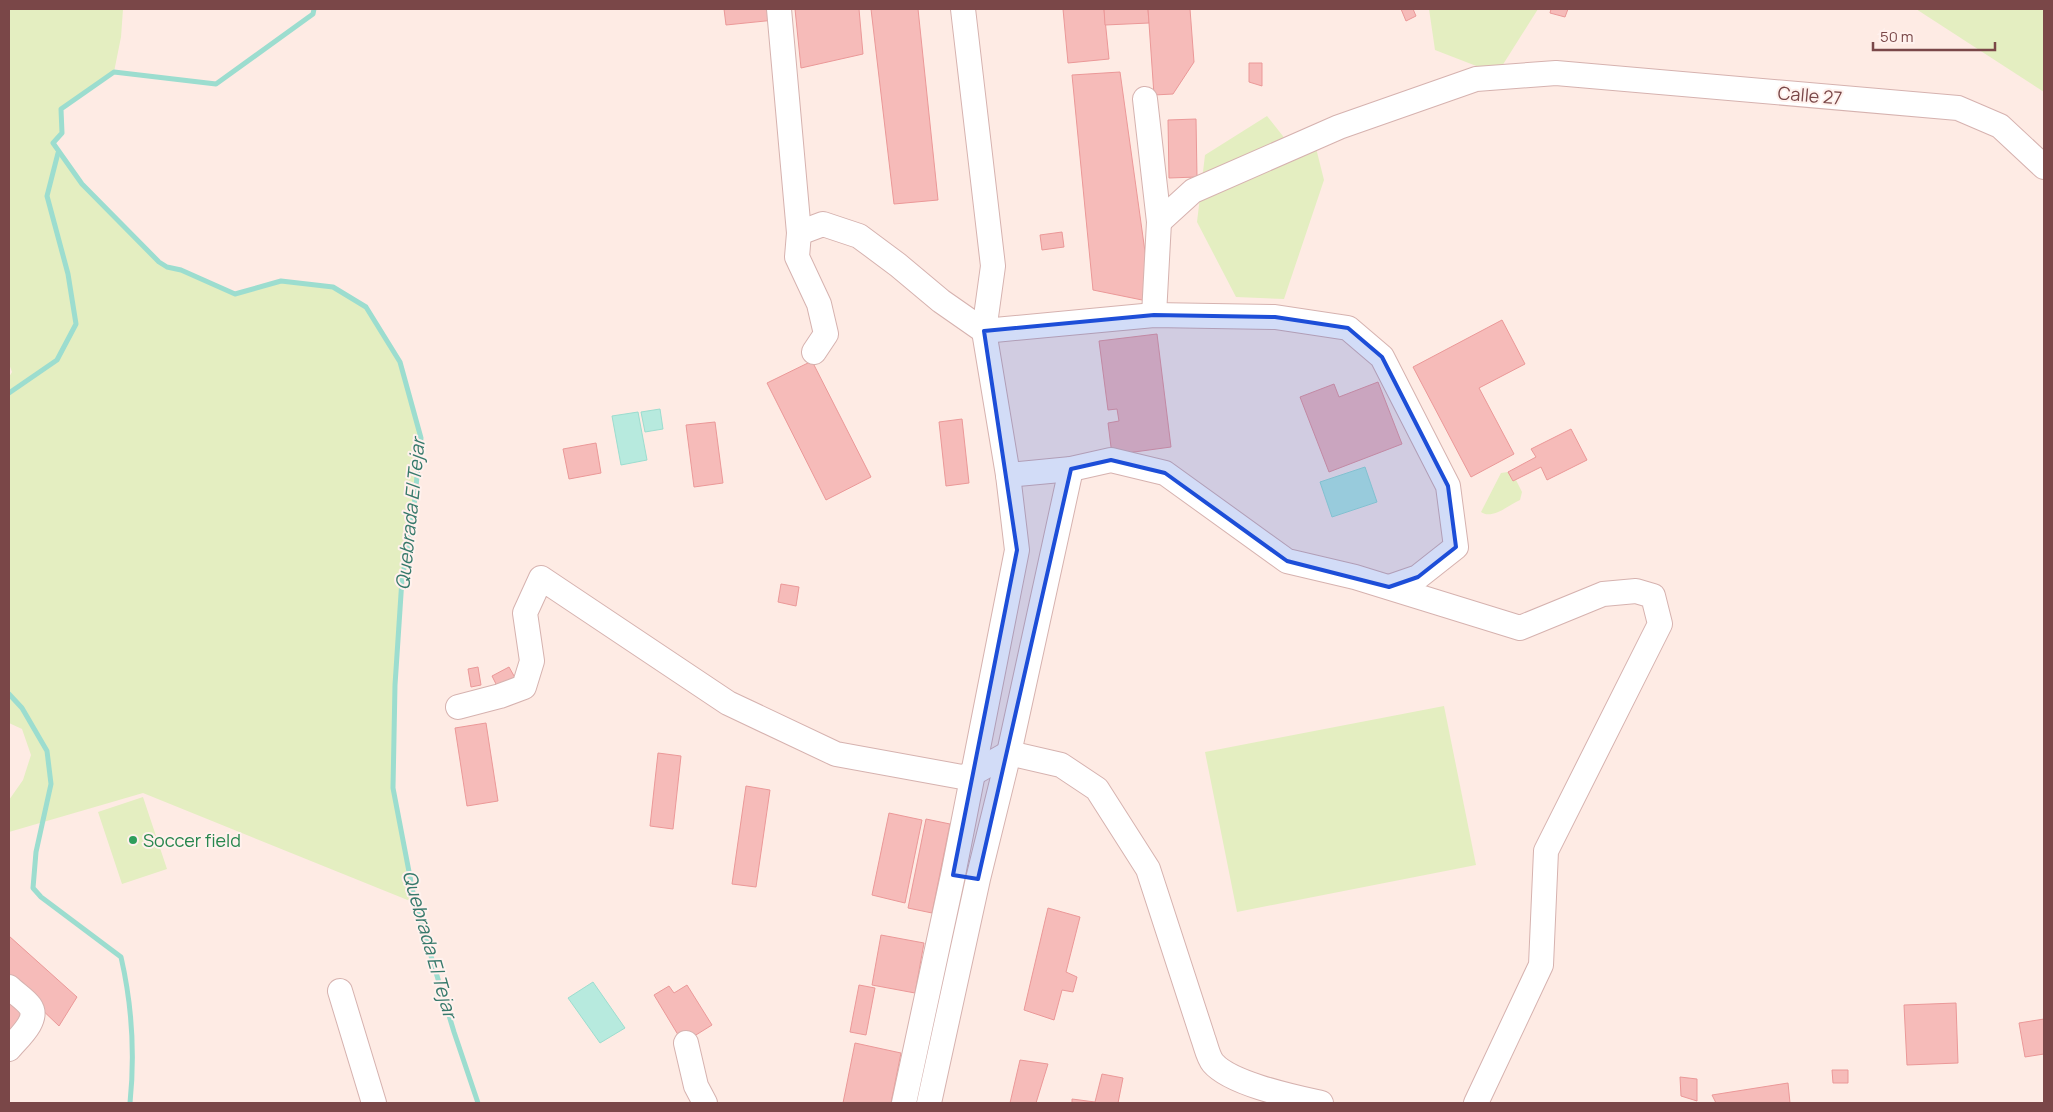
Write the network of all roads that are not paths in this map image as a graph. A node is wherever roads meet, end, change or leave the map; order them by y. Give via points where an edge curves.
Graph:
1 (779, 9) edge
2 (963, 9) edge
3 (1145, 99) dead end
4 (2044, 167) edge
5 (1160, 222) junction
6 (799, 233) junction
7 (1154, 314) junction
8 (984, 331) junction
9 (814, 352) dead end
10 (1071, 469) junction
11 (1008, 475) junction
12 (1389, 587) junction
13 (458, 707) dead end
14 (1010, 753) junction
15 (972, 774) junction
16 (953, 875) junction
17 (978, 879) junction
18 (9, 987) edge
19 (340, 991) dead end
20 (686, 1042) dead end
21 (9, 1049) edge
22 (374, 1103) edge
23 (705, 1103) edge
24 (904, 1103) edge
25 (929, 1103) edge
26 (1321, 1103) edge
27 (1476, 1103) edge

1 - 6 street
2 - 8 street via 993,266
3 - 5 street
4 - 5 street, Calle 27 via 2000,126 1958,108 1556,74 1476,79 1339,127 1193,191
5 - 7 street
6 - 8 street via 823,224 859,236
6 - 9 street via 797,257 819,304 826,334
7 - 8 street
7 - 12 street via 1275,317 1348,328 1382,357 1448,486 1456,547 1418,577
8 - 11 street
10 - 11 street
10 - 12 street via 1111,460 1164,473 1287,561
10 - 14 street
11 - 15 street via 1017,550
12 - 27 street via 1520,628 1604,594 1636,591 1653,596 1660,624 1546,851 1541,964
13 - 15 street via 524,687 532,661 525,613 542,578 728,702 836,754 962,777
14 - 15 street
14 - 17 street
14 - 26 street via 1061,765 1097,788 1148,869 1213,1063 1230,1076 1285,1095
15 - 16 street
16 - 17 street
16 - 24 street
17 - 25 street
18 - 21 street via 30,1005 33,1012 31,1021
19 - 22 street
20 - 23 street via 696,1086

